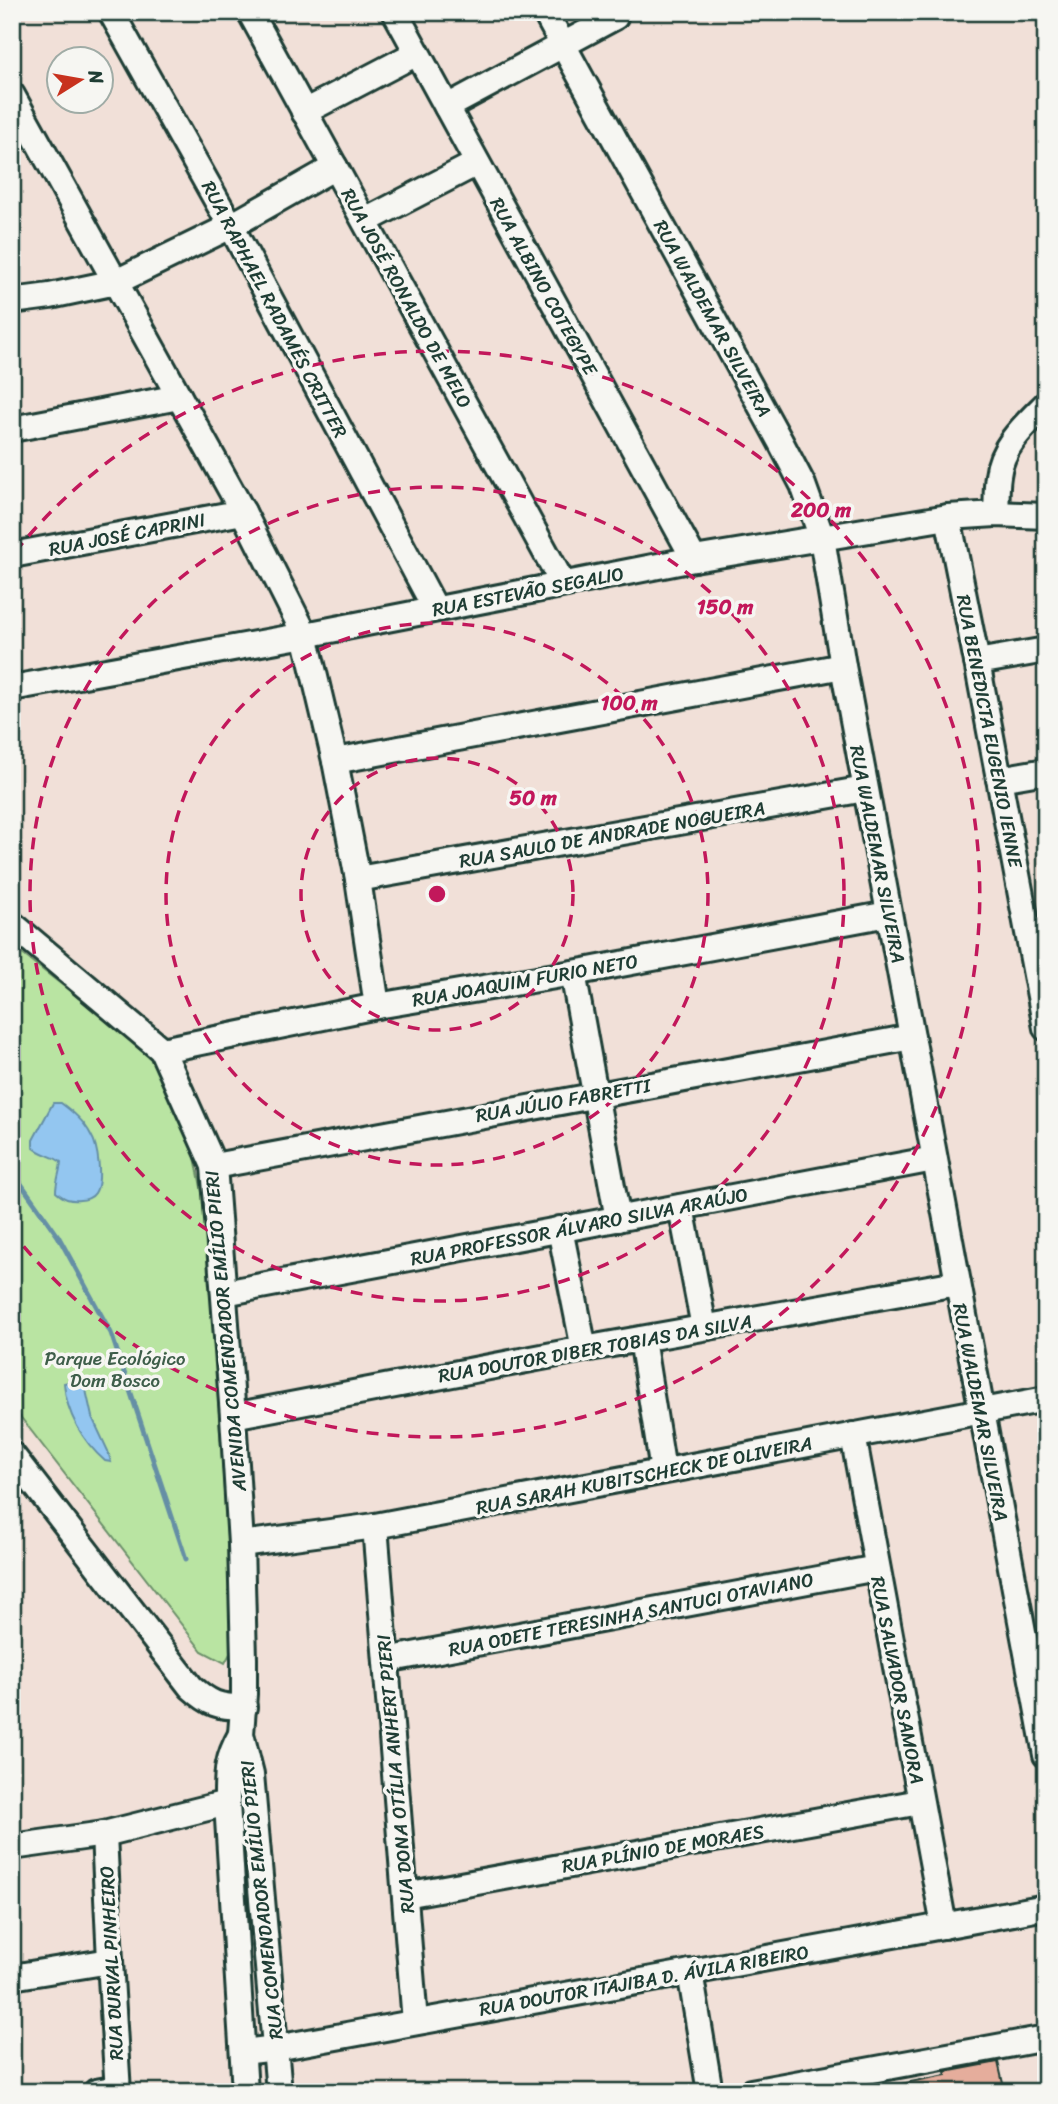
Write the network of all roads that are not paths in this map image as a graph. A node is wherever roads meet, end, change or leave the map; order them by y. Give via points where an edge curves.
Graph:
1 (111, 12) edge
2 (250, 12) edge
3 (396, 12) edge
4 (545, 12) edge
5 (615, 18) dead end
6 (563, 45) junction
7 (417, 53) junction
8 (12, 95) edge
9 (447, 107) junction
10 (304, 112) junction
11 (477, 163) junction
12 (335, 167) junction
13 (365, 221) junction
14 (231, 226) junction
15 (116, 282) junction
16 (12, 301) edge
17 (179, 397) junction
18 (1046, 404) edge
19 (12, 429) edge
20 (243, 512) junction
21 (996, 514) junction
22 (1046, 516) edge
23 (948, 517) junction
24 (822, 538) junction
25 (12, 555) edge
26 (694, 559) junction
27 (564, 584) junction
28 (435, 608) junction
29 (305, 635) junction
30 (1046, 650) edge
31 (977, 662) junction
32 (843, 666) junction
33 (12, 688) edge
34 (335, 761) junction
35 (1046, 771) edge
36 (999, 779) junction
37 (866, 789) junction
38 (358, 879) junction
39 (1034, 900) edge
40 (888, 914) junction
41 (12, 924) edge
42 (573, 973) junction
43 (377, 1006) junction
44 (1046, 1028) edge
45 (912, 1037) junction
46 (162, 1050) junction
47 (596, 1094) junction
48 (934, 1158) junction
49 (214, 1166) junction
50 (681, 1207) junction
51 (618, 1219) junction
52 (560, 1229) junction
53 (957, 1283) junction
54 (225, 1293) junction
55 (704, 1327) junction
56 (642, 1339) junction
57 (584, 1349) junction
58 (1046, 1399) edge
59 (982, 1411) junction
60 (233, 1416) junction
61 (853, 1435) junction
62 (12, 1455) edge
63 (663, 1471) junction
64 (375, 1525) junction
65 (240, 1544) junction
66 (877, 1568) junction
67 (386, 1660) junction
68 (244, 1707) junction
69 (241, 1734) junction
70 (1046, 1755) edge
71 (920, 1802) junction
72 (227, 1803) junction
73 (104, 1834) junction
74 (12, 1847) edge
75 (405, 1895) junction
76 (1046, 1907) edge
77 (944, 1926) junction
78 (110, 1961) junction
79 (690, 1972) junction
80 (12, 1977) edge
81 (415, 2022) junction
82 (1046, 2038) edge
83 (276, 2048) junction
84 (243, 2052) junction
85 (111, 2090) edge
86 (245, 2092) edge
87 (279, 2092) edge
88 (710, 2092) edge
89 (751, 2092) edge

1 - 14 street, RUA RAPHAEL RADAMÉS CRITTER
2 - 10 street, RUA JOSÉ RONALDO DE MELO
3 - 7 street, RUA ALBINO COTEGYPE
4 - 6 street, RUA WALDEMAR SILVEIRA
5 - 6 street
6 - 9 street
6 - 24 street, RUA WALDEMAR SILVEIRA via 780,440
7 - 9 street, RUA ALBINO COTEGYPE
7 - 10 street
8 - 15 street
9 - 11 street, RUA ALBINO COTEGYPE
10 - 12 street, RUA JOSÉ RONALDO DE MELO
11 - 13 street
11 - 26 street, RUA ALBINO COTEGYPE
12 - 13 street, RUA JOSÉ RONALDO DE MELO
12 - 14 street
13 - 27 street, RUA JOSÉ RONALDO DE MELO
14 - 15 street
14 - 28 street, RUA RAPHAEL RADAMÉS CRITTER
15 - 16 street
15 - 17 street
17 - 19 street
17 - 20 street
18 - 21 street via 1004,453
20 - 25 street, RUA JOSÉ CAPRINI
20 - 29 street
21 - 22 street, RUA ESTEVÃO SEGALIO
21 - 23 street, RUA ESTEVÃO SEGALIO
23 - 24 street, RUA ESTEVÃO SEGALIO
23 - 31 street, RUA BENEDICTA EUGENIO IENNE
24 - 26 street, RUA ESTEVÃO SEGALIO
24 - 32 street, RUA WALDEMAR SILVEIRA
26 - 27 street, RUA ESTEVÃO SEGALIO
27 - 28 street, RUA ESTEVÃO SEGALIO
28 - 29 street, RUA ESTEVÃO SEGALIO
29 - 33 street, RUA ESTEVÃO SEGALIO
29 - 34 street
30 - 31 street
31 - 36 street, RUA BENEDICTA EUGENIO IENNE
32 - 34 street
32 - 37 street, RUA WALDEMAR SILVEIRA
34 - 38 street
35 - 36 street
36 - 39 street, RUA BENEDICTA EUGENIO IENNE
37 - 38 street, RUA SAULO DE ANDRADE NOGUEIRA
37 - 40 street, RUA WALDEMAR SILVEIRA
38 - 43 street
39 - 44 street, RUA BENEDICTA EUGENIO IENNE
40 - 42 street, RUA JOAQUIM FURIO NETO
40 - 45 street, RUA WALDEMAR SILVEIRA
41 - 46 street, AVENIDA COMENDADOR EMÍLIO PIERI
42 - 43 street, RUA JOAQUIM FURIO NETO
42 - 47 street
43 - 46 street, RUA JOAQUIM FURIO NETO
45 - 47 street, RUA JÚLIO FABRETTI
45 - 48 street, RUA WALDEMAR SILVEIRA
46 - 49 street, AVENIDA COMENDADOR EMÍLIO PIERI
47 - 49 street, RUA JÚLIO FABRETTI
47 - 51 street
48 - 50 street, RUA PROFESSOR ÁLVARO SILVA ARAÚJO
48 - 53 street, RUA WALDEMAR SILVEIRA
49 - 54 street, AVENIDA COMENDADOR EMÍLIO PIERI
50 - 51 street, RUA PROFESSOR ÁLVARO SILVA ARAÚJO
50 - 55 street
51 - 52 street, RUA PROFESSOR ÁLVARO SILVA ARAÚJO
52 - 54 street, RUA PROFESSOR ÁLVARO SILVA ARAÚJO
52 - 57 street
53 - 55 street, RUA DOUTOR DIBER TOBIAS DA SILVA
53 - 59 street, RUA WALDEMAR SILVEIRA
54 - 60 street, AVENIDA COMENDADOR EMÍLIO PIERI
55 - 56 street, RUA DOUTOR DIBER TOBIAS DA SILVA
56 - 57 street, RUA DOUTOR DIBER TOBIAS DA SILVA
56 - 63 street
57 - 60 street, RUA DOUTOR DIBER TOBIAS DA SILVA
58 - 59 street, RUA SARAH KUBITSCHECK DE OLIVEIRA
59 - 61 street, RUA SARAH KUBITSCHECK DE OLIVEIRA
59 - 70 street, RUA WALDEMAR SILVEIRA
60 - 65 street, AVENIDA COMENDADOR EMÍLIO PIERI
61 - 63 street, RUA SARAH KUBITSCHECK DE OLIVEIRA
61 - 66 street, RUA SALVADOR SAMORA
62 - 68 street via 191,1687 206,1701
63 - 64 street, RUA SARAH KUBITSCHECK DE OLIVEIRA
64 - 65 street, RUA SARAH KUBITSCHECK DE OLIVEIRA
64 - 67 street, RUA DONA OTÍLIA ANHERT PIERI
65 - 68 street, AVENIDA COMENDADOR EMÍLIO PIERI
66 - 67 street, RUA ODETE TERESINHA SANTUCI OTAVIANO
66 - 71 street, RUA SALVADOR SAMORA
67 - 75 street, RUA DONA OTÍLIA ANHERT PIERI
68 - 69 street, AVENIDA COMENDADOR EMÍLIO PIERI
69 - 72 street, RUA COMENDADOR EMÍLIO PIERI via 230,1754
69 - 83 street, RUA COMENDADOR EMÍLIO PIERI via 251,1774
71 - 75 street, RUA PLÍNIO DE MORAES
71 - 77 street, RUA SALVADOR SAMORA
72 - 73 street
72 - 84 street, RUA COMENDADOR EMÍLIO PIERI
73 - 74 street
73 - 78 street, RUA DURVAL PINHEIRO
75 - 81 street, RUA DONA OTÍLIA ANHERT PIERI
76 - 77 street, RUA DOUTOR ITAJIBA D. ÁVILA RIBEIRO
77 - 79 street, RUA DOUTOR ITAJIBA D. ÁVILA RIBEIRO
78 - 80 street
78 - 85 street, RUA DURVAL PINHEIRO
79 - 81 street, RUA DOUTOR ITAJIBA D. ÁVILA RIBEIRO
79 - 88 street
81 - 83 street, RUA DOUTOR ITAJIBA D. ÁVILA RIBEIRO
82 - 89 street
83 - 84 street, RUA DOUTOR ITAJIBA D. ÁVILA RIBEIRO
83 - 87 street, RUA COMENDADOR EMÍLIO PIERI
84 - 86 street, RUA COMENDADOR EMÍLIO PIERI

